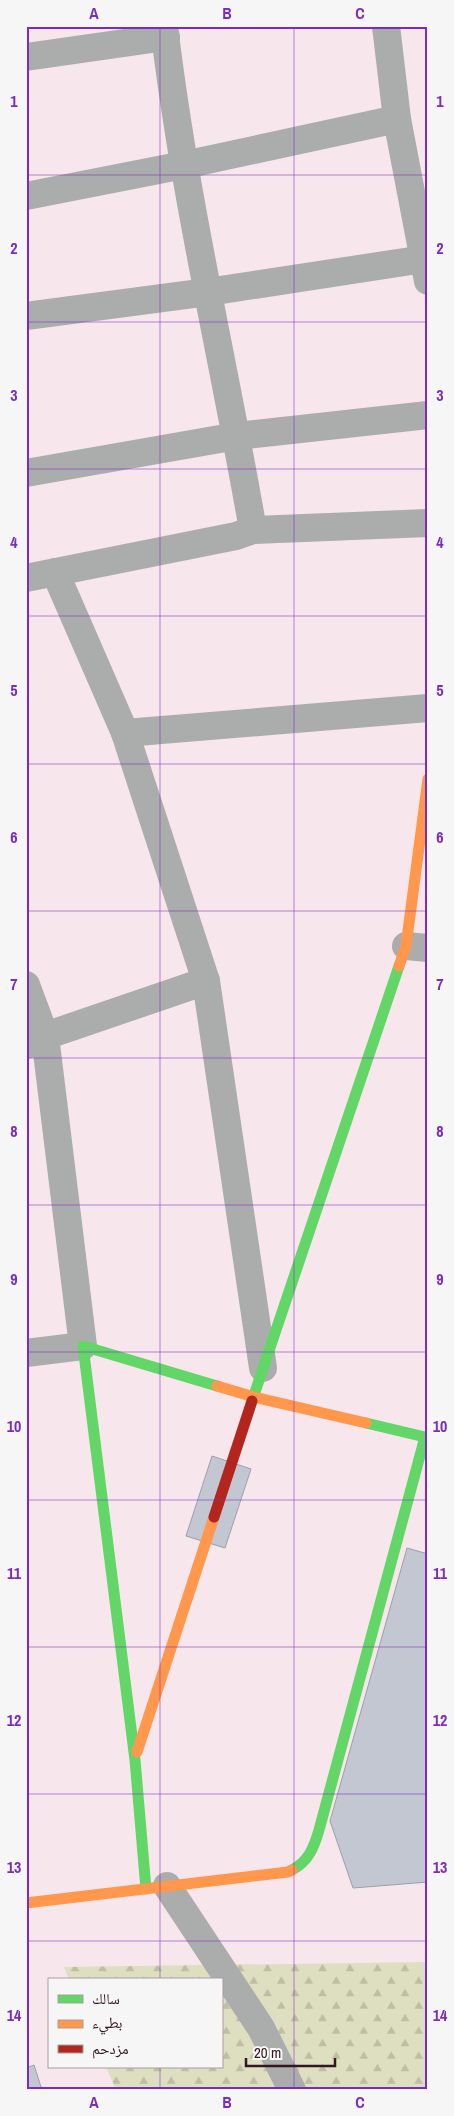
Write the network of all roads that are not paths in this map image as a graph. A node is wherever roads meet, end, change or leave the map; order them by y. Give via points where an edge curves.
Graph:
1 (386, 26) edge
2 (165, 31) edge
3 (26, 57) edge
4 (397, 119) junction
5 (184, 165) junction
6 (26, 196) edge
7 (426, 270) edge
8 (208, 292) junction
9 (26, 316) edge
10 (428, 415) edge
11 (237, 436) junction
12 (26, 472) edge
13 (428, 523) edge
14 (253, 530) junction
15 (55, 572) junction
16 (26, 578) edge
17 (428, 708) edge
18 (125, 733) junction
19 (428, 779) edge
20 (417, 947) edge
21 (206, 981) junction
22 (26, 985) edge
23 (36, 1040) edge
24 (83, 1346) junction
25 (26, 1353) edge
26 (263, 1368) junction
27 (254, 1397) junction
28 (427, 1433) edge
29 (134, 1760) junction
30 (157, 1888) junction
31 (26, 1903) edge
32 (292, 2090) edge

1 - 4 street
2 - 3 street
2 - 5 street
4 - 5 street
4 - 7 street
5 - 6 street
5 - 8 street
7 - 8 street
8 - 9 street
8 - 11 street
10 - 11 street
11 - 12 street
11 - 14 street
13 - 14 street
14 - 15 street
15 - 16 street
15 - 18 street
17 - 18 street
18 - 21 street
19 - 20 street
20 - 26 street
21 - 23 street
21 - 26 street
22 - 23 street
23 - 24 street
24 - 25 street
24 - 27 street
24 - 29 street
26 - 27 street
27 - 28 street
27 - 29 street
28 - 30 street via 313,1849 303,1865 288,1872
29 - 30 street
30 - 31 street
30 - 32 street via 261,2028

